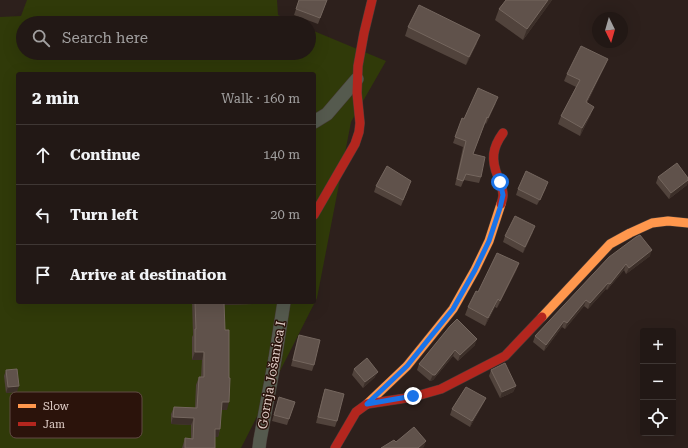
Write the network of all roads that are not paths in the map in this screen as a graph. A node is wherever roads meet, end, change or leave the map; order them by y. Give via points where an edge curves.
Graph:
1 (372, 0) edge
2 (357, 79) junction
3 (316, 121) edge
4 (503, 133) dead end
5 (316, 212) edge
6 (688, 223) edge
7 (284, 304) edge
8 (367, 404) junction
9 (259, 448) edge
10 (335, 448) edge

1 - 2 street via 363,34
2 - 3 street via 327,114
2 - 5 street via 360,120 355,144
4 - 8 street via 495,146 493,156 503,195 489,241 475,270 453,309 412,361
6 - 8 street via 652,223 610,244 505,356 441,389
7 - 9 street, Gornja Jošanica I
8 - 10 street via 356,412

